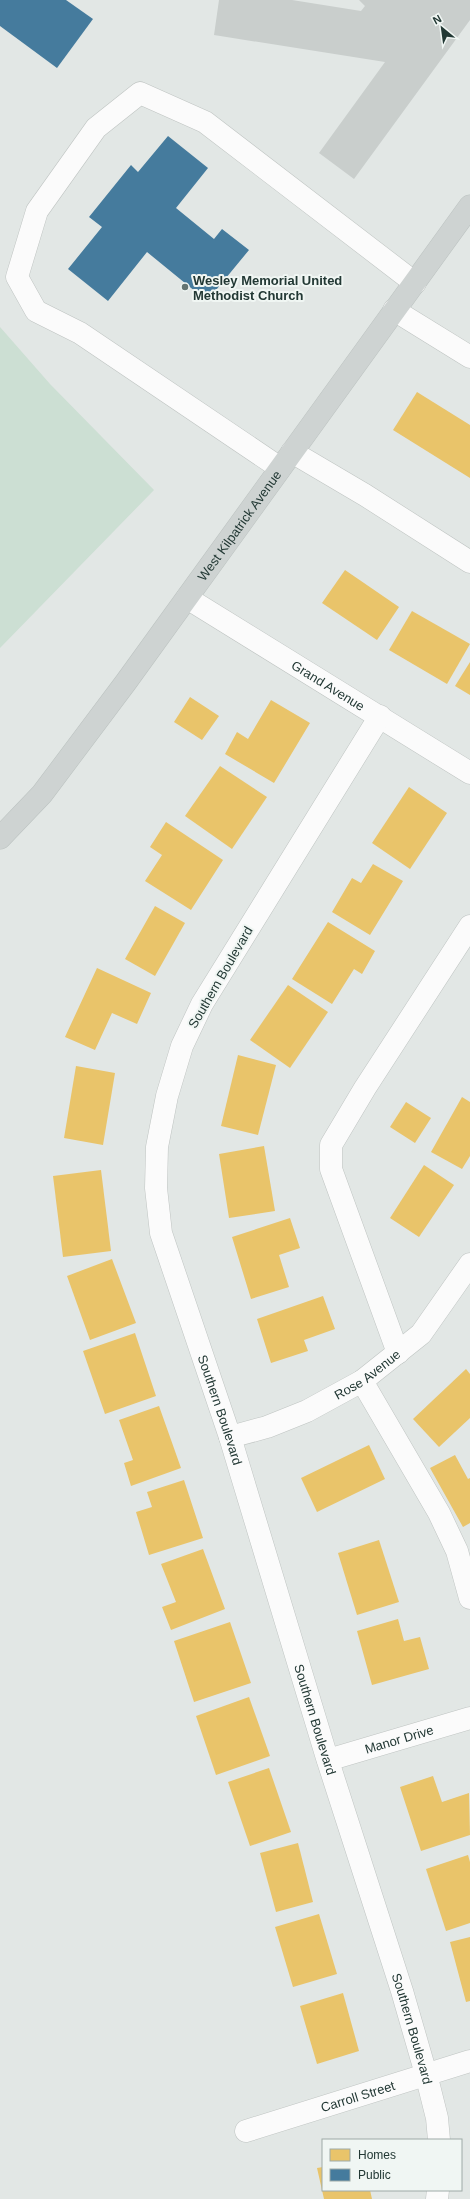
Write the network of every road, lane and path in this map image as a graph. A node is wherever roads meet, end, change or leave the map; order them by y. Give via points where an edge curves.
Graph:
1 (470, 206) edge
2 (415, 283) junction
3 (394, 310) junction
4 (470, 357) edge
5 (286, 460) junction
6 (470, 562) edge
7 (187, 598) junction
8 (380, 716) junction
9 (470, 773) edge
10 (0, 838) edge
11 (470, 926) edge
12 (470, 1264) edge
13 (398, 1353) junction
14 (362, 1382) junction
15 (230, 1437) junction
16 (463, 1546) edge
17 (470, 1598) edge
18 (470, 1718) edge
19 (328, 1760) junction
20 (470, 2061) edge
21 (426, 2074) junction
22 (246, 2131) dead end
23 (439, 2139) edge

1 - 2 main road, West Kilpatrick Avenue
2 - 3 main road, West Kilpatrick Avenue
2 - 5 street via 205,122 140,93 96,128 36,211 17,278 36,311 80,333
3 - 4 street
3 - 5 main road, West Kilpatrick Avenue
5 - 6 street via 365,495
5 - 7 main road, West Kilpatrick Avenue
7 - 8 street, Grand Avenue
7 - 10 main road, West Kilpatrick Avenue via 42,794
8 - 9 street, Grand Avenue
8 - 15 street, Southern Boulevard via 204,999 182,1046 167,1096 157,1147 156,1188 161,1233
11 - 13 street via 331,1145 330,1169
12 - 13 street, Rose Avenue via 421,1334
13 - 14 street, Rose Avenue
14 - 15 street, Rose Avenue via 307,1411 267,1427
14 - 16 street via 439,1513
15 - 19 street, Southern Boulevard
16 - 17 street
18 - 19 street, Manor Drive
19 - 21 street, Southern Boulevard
20 - 21 street, Carroll Street
21 - 22 street, Carroll Street
21 - 23 street, Southern Boulevard via 437,2118

